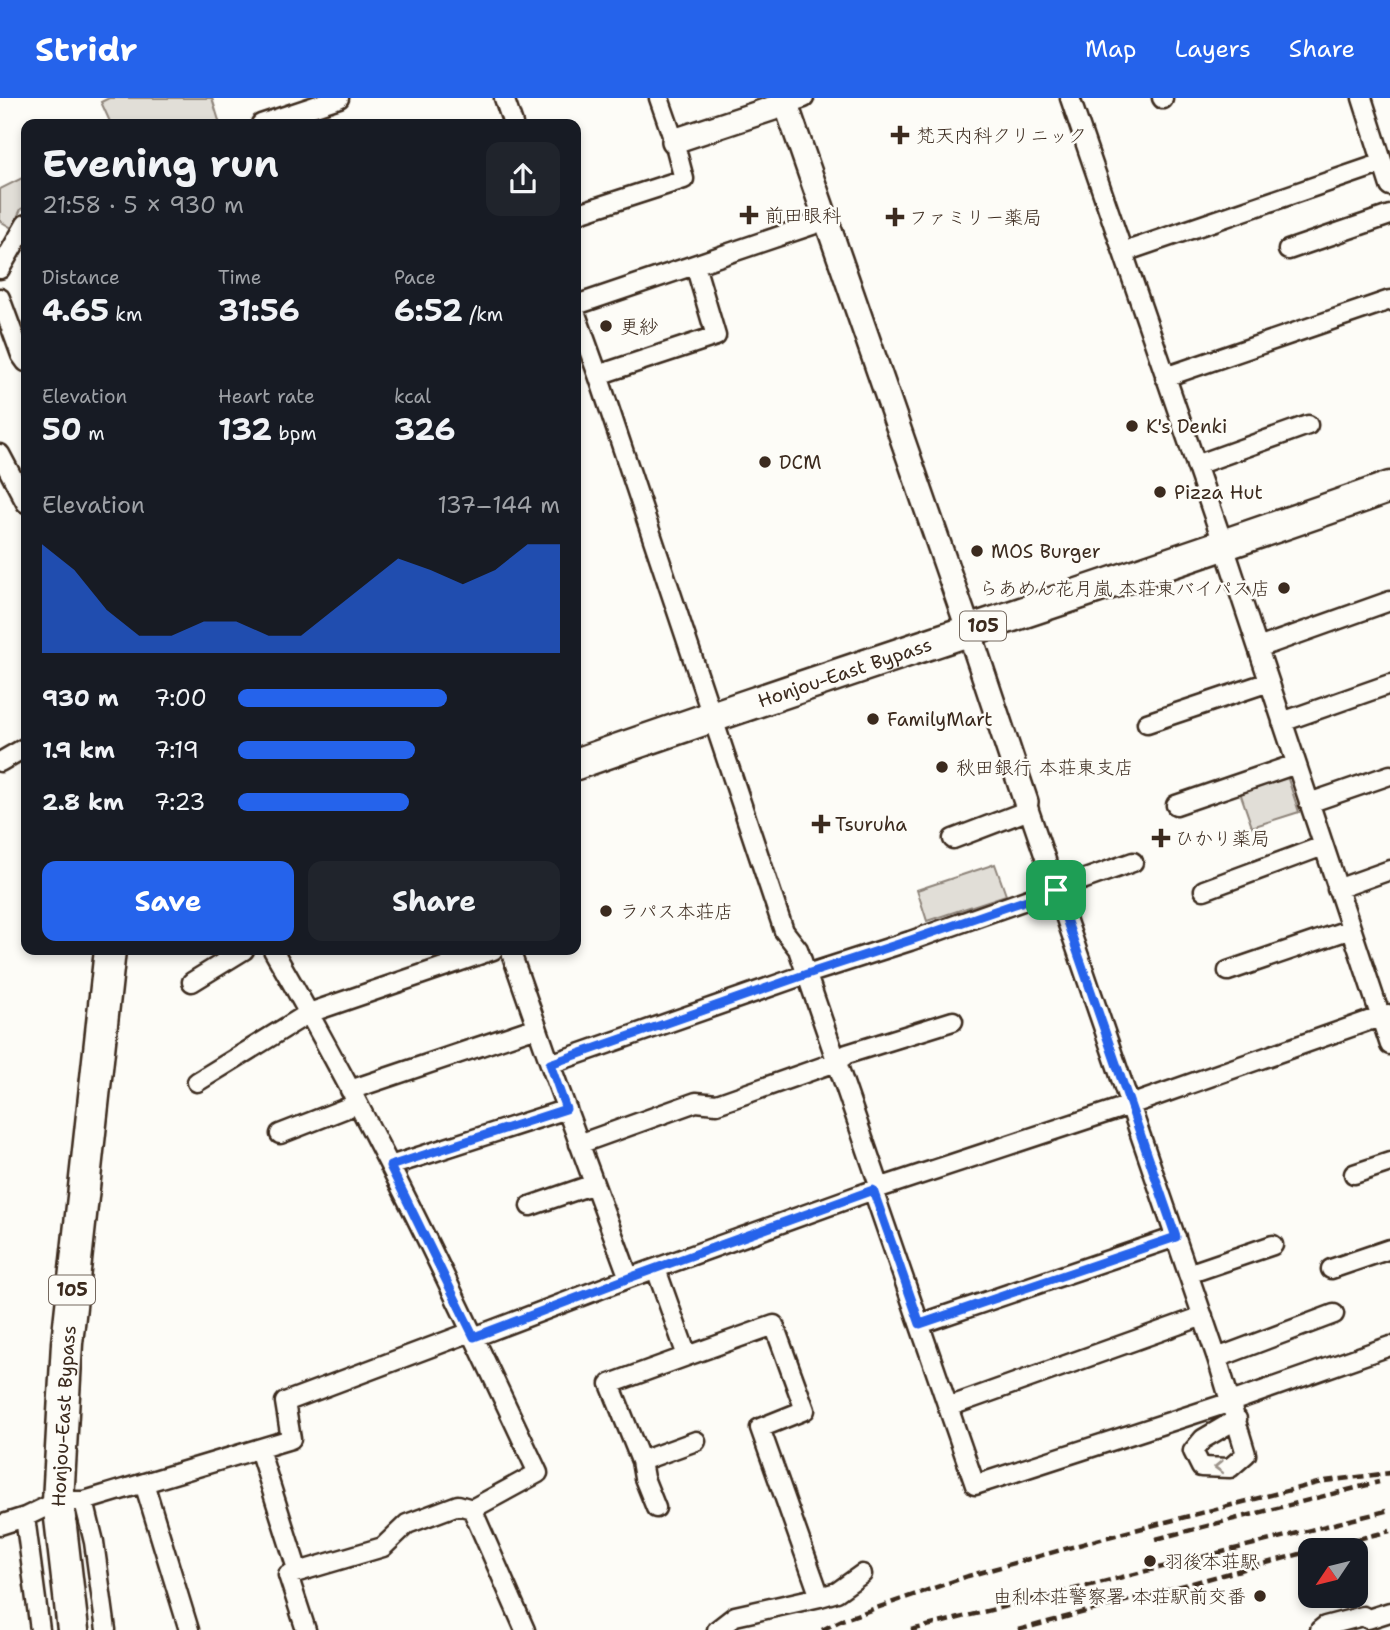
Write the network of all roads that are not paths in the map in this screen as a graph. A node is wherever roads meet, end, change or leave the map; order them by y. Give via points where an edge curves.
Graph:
1 (339, 98) edge
2 (504, 98) edge
3 (659, 98) edge
4 (1070, 98) edge
5 (1362, 98) edge
6 (792, 100) edge
7 (276, 119) edge
8 (506, 119) edge
9 (674, 141) junction
10 (1382, 163) junction
11 (1390, 186) edge
12 (581, 212) edge
13 (1390, 215) edge
14 (827, 220) junction
15 (21, 233) edge
16 (1288, 250) dead end
17 (1124, 252) junction
18 (695, 265) junction
19 (0, 269) edge
20 (0, 298) edge
21 (1390, 300) edge
22 (581, 303) edge
23 (581, 328) edge
24 (7, 339) edge
25 (21, 355) edge
26 (598, 374) junction
27 (1165, 377) junction
28 (1308, 425) dead end
29 (0, 454) edge
30 (1196, 465) junction
31 (1390, 487) edge
32 (21, 491) edge
33 (1224, 546) junction
34 (1390, 601) edge
35 (969, 631) junction
36 (1258, 648) junction
37 (1269, 682) junction
38 (1390, 684) edge
39 (712, 716) junction
40 (1282, 722) junction
41 (1147, 723) dead end
42 (21, 750) edge
43 (0, 762) edge
44 (581, 762) edge
45 (1296, 764) junction
46 (1390, 775) edge
47 (1309, 803) junction
48 (1177, 805) dead end
49 (1028, 806) junction
50 (953, 839) dead end
51 (1323, 846) junction
52 (1133, 862) dead end
53 (1390, 870) edge
54 (1337, 889) junction
55 (1056, 890) junction
56 (1204, 890) dead end
57 (1350, 929) junction
58 (109, 955) edge
59 (236, 955) edge
60 (276, 955) edge
61 (478, 955) edge
62 (512, 955) edge
63 (1228, 971) dead end
64 (807, 974) junction
65 (192, 982) dead end
66 (309, 1013) junction
67 (1385, 1015) edge
68 (953, 1021) dead end
69 (537, 1027) junction
70 (1390, 1045) edge
71 (836, 1062) junction
72 (550, 1064) junction
73 (197, 1082) dead end
74 (354, 1097) junction
75 (1130, 1105) junction
76 (566, 1109) junction
77 (280, 1134) dead end
78 (579, 1144) junction
79 (1390, 1162) edge
80 (390, 1166) junction
81 (1354, 1174) dead end
82 (594, 1184) junction
83 (876, 1189) junction
84 (530, 1206) dead end
85 (1176, 1237) junction
86 (1273, 1245) dead end
87 (1390, 1249) edge
88 (656, 1269) junction
89 (1331, 1269) dead end
90 (1188, 1274) junction
91 (629, 1278) junction
92 (1334, 1314) dead end
93 (1203, 1316) junction
94 (920, 1324) junction
95 (473, 1334) junction
96 (1390, 1346) edge
97 (687, 1356) junction
98 (1217, 1358) junction
99 (948, 1407) junction
100 (1234, 1410) junction
101 (696, 1441) dead end
102 (259, 1449) junction
103 (641, 1461) junction
104 (144, 1483) junction
105 (71, 1501) junction
106 (472, 1508) junction
107 (656, 1508) dead end
108 (25, 1517) junction
109 (0, 1525) edge
110 (298, 1572) junction
111 (862, 1574) dead end
112 (820, 1597) junction
113 (1390, 1612) edge
114 (1369, 1625) edge
115 (40, 1630) edge
116 (73, 1630) edge
117 (106, 1630) edge
118 (189, 1630) edge
119 (306, 1630) edge
120 (525, 1630) edge
121 (717, 1630) edge
122 (1320, 1630) edge

1 - 7 street
2 - 8 street
3 - 9 street
4 - 17 street
5 - 10 street
6 - 9 street
6 - 14 street
9 - 12 street via 684,178
10 - 11 street
10 - 17 street
13 - 16 street
14 - 18 street
14 - 35 street
15 - 19 street
17 - 27 street
18 - 22 street
18 - 26 street via 716,336
20 - 24 street
21 - 27 street
23 - 26 street
24 - 25 street
26 - 39 street
27 - 30 street
28 - 30 street
29 - 32 street
30 - 33 street
31 - 33 highway, Honjou-East Bypass / 105
33 - 35 highway, Honjou-East Bypass / 105
33 - 36 street
34 - 36 street
35 - 39 highway, Honjou-East Bypass / 105
35 - 49 street
36 - 37 street
37 - 40 street
37 - 41 street
38 - 40 street
39 - 44 highway, Honjou-East Bypass / 105
39 - 64 street via 783,931 798,949
40 - 45 street
42 - 43 street
45 - 47 street
45 - 48 street
46 - 47 street
47 - 51 street
49 - 50 street
49 - 55 street
51 - 54 street
51 - 56 street
52 - 55 street
53 - 54 street
54 - 57 street
55 - 64 street
55 - 75 street
57 - 63 street
57 - 67 street
58 - 105 highway, Honjou-East Bypass / 105 via 67,1343
59 - 65 street
60 - 66 street
61 - 66 street
62 - 69 street
64 - 71 street
64 - 72 street
66 - 73 street
66 - 74 street
67 - 70 street
67 - 75 street
68 - 71 street via 847,1054
69 - 72 street
69 - 74 street
71 - 78 street via 717,1104 696,1102
71 - 83 street
72 - 76 street
74 - 77 street
74 - 80 street
75 - 83 street
75 - 85 street
76 - 78 street
76 - 80 street
78 - 82 street
79 - 81 street
80 - 95 street
82 - 84 street
82 - 91 street
83 - 88 street
83 - 94 street
85 - 90 street
85 - 94 street
86 - 90 street
87 - 89 street
88 - 91 street
88 - 97 street
90 - 93 street
91 - 95 street
92 - 98 street
93 - 98 street
93 - 99 street
94 - 99 street
95 - 102 street via 285,1402 291,1439
95 - 106 street via 538,1474
96 - 100 street
97 - 103 street via 610,1384
97 - 112 street via 774,1325 804,1410 760,1428
98 - 100 street
99 - 100 street via 975,1485
101 - 103 street
102 - 104 street
102 - 110 street
103 - 107 street
104 - 105 street
104 - 118 street
105 - 108 street
105 - 116 highway, Honjou-East Bypass / 105
105 - 117 street via 94,1542
106 - 110 street via 458,1505 407,1524 383,1547
106 - 120 street
108 - 109 street
108 - 115 street
110 - 119 street via 288,1575
111 - 112 street via 837,1592
112 - 121 street via 735,1616
113 - 114 street
114 - 122 street via 1363,1616

